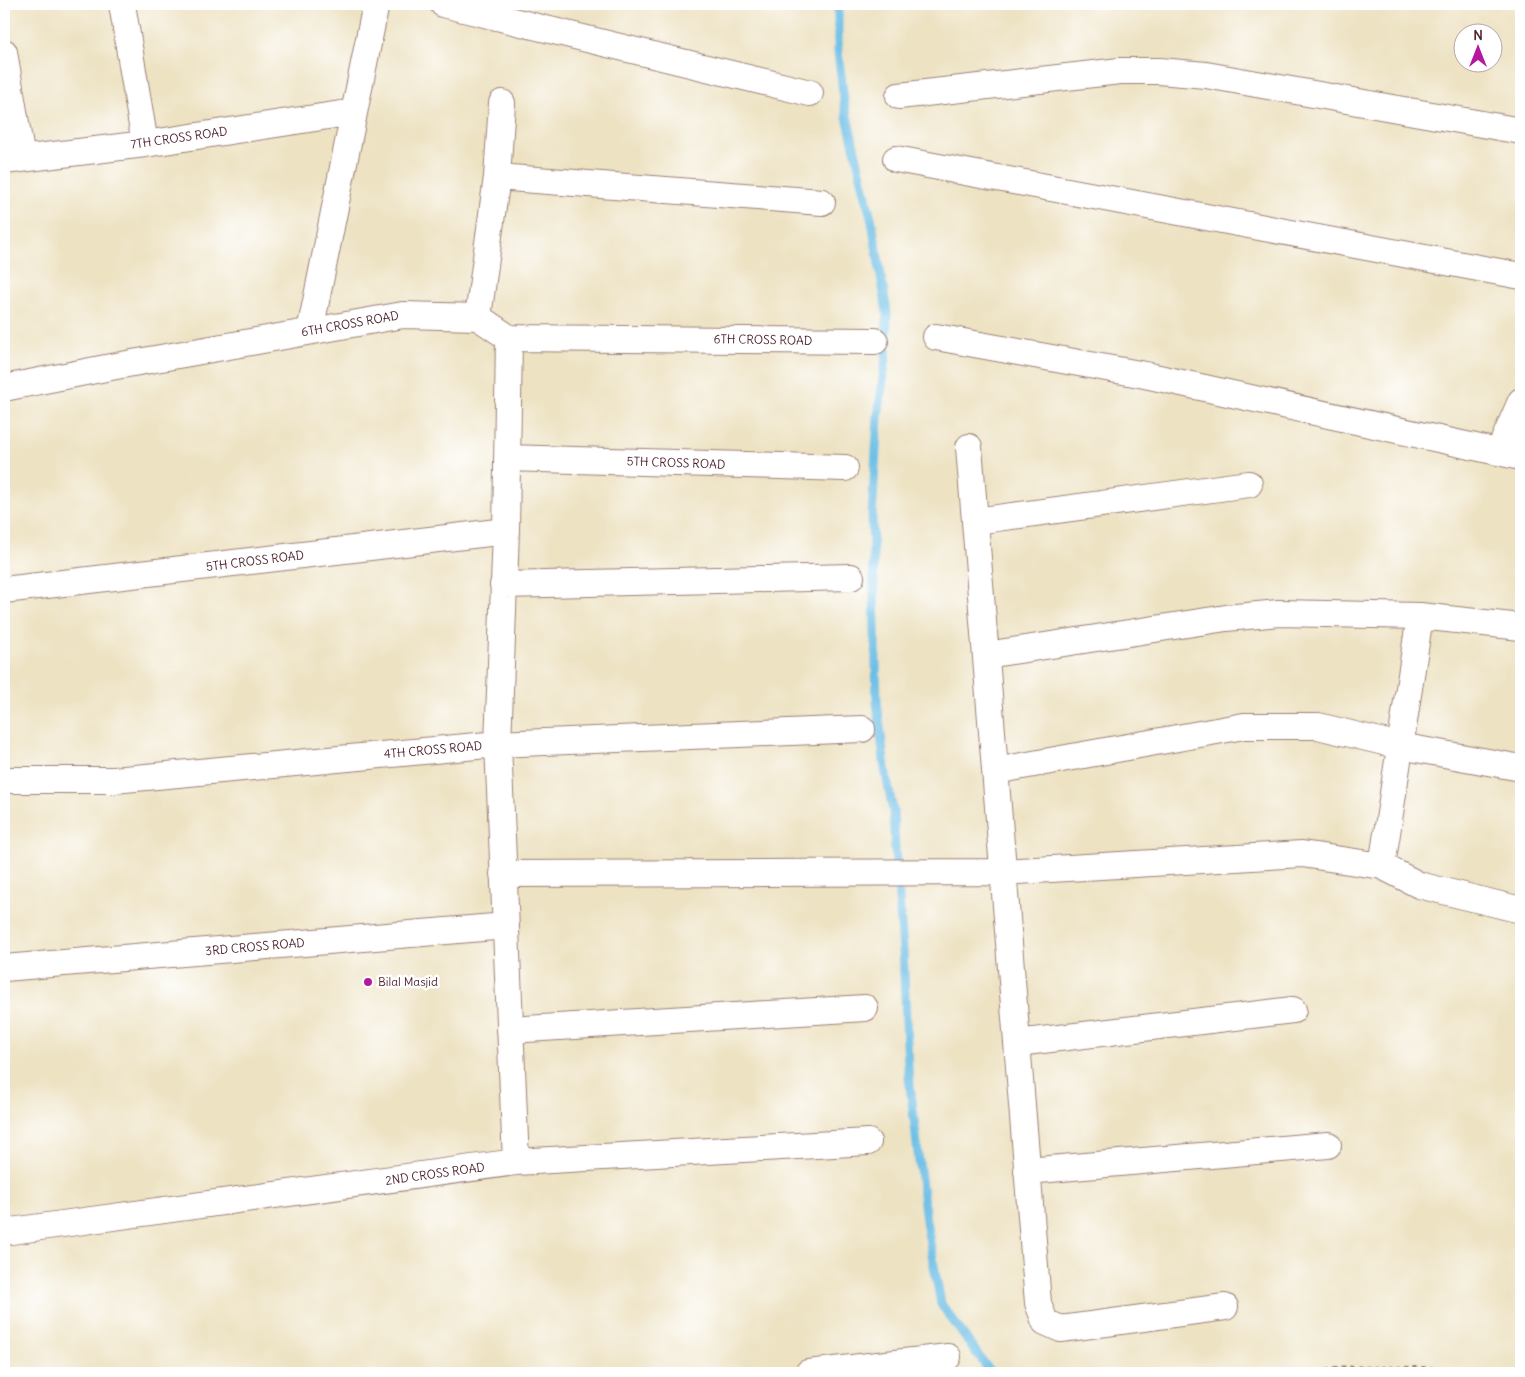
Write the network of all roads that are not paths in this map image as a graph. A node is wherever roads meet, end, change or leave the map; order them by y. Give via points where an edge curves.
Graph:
1 (122, 4) edge
2 (376, 4) edge
3 (443, 4) edge
4 (4, 52) edge
5 (810, 93) dead end
6 (899, 96) dead end
7 (502, 104) dead end
8 (354, 112) junction
9 (1521, 131) edge
10 (145, 144) junction
11 (896, 159) dead end
12 (13, 160) edge
13 (497, 177) junction
14 (822, 202) dead end
15 (1521, 276) edge
16 (478, 317) junction
17 (310, 331) junction
18 (936, 337) dead end
19 (510, 338) junction
20 (875, 341) dead end
21 (4, 388) edge
22 (1521, 401) edge
23 (969, 446) dead end
24 (1510, 454) edge
25 (507, 458) junction
26 (845, 468) dead end
27 (1249, 484) dead end
28 (975, 521) junction
29 (506, 531) junction
30 (851, 577) dead end
31 (503, 585) junction
32 (4, 590) edge
33 (1420, 616) junction
34 (1521, 628) edge
35 (986, 655) junction
36 (862, 730) dead end
37 (498, 744) junction
38 (1400, 746) junction
39 (1521, 768) edge
40 (995, 770) junction
41 (4, 780) edge
42 (1382, 866) junction
43 (1003, 872) junction
44 (503, 874) junction
45 (1521, 910) edge
46 (506, 926) junction
47 (4, 968) edge
48 (865, 1008) dead end
49 (1293, 1010) dead end
50 (510, 1030) junction
51 (1017, 1043) junction
52 (868, 1142) dead end
53 (1328, 1145) dead end
54 (516, 1162) junction
55 (1027, 1171) junction
56 (4, 1232) edge
57 (1225, 1307) dead end
58 (948, 1357) dead end
59 (808, 1373) edge

1 - 10 street
2 - 8 street
3 - 5 street
4 - 12 street
6 - 9 street via 1120,71 1159,71 1206,75
7 - 13 street
8 - 10 street, 7TH CROSS ROAD
8 - 17 street
10 - 12 street, 7TH CROSS ROAD
11 - 15 street
13 - 14 street
13 - 16 street
16 - 17 street, 6TH CROSS ROAD via 402,315
16 - 19 street
17 - 21 street, 6TH CROSS ROAD
18 - 24 street via 1145,375
19 - 20 street, 6TH CROSS ROAD
19 - 25 street
22 - 24 street
23 - 28 street
25 - 26 street, 5TH CROSS ROAD
25 - 29 street
27 - 28 street
28 - 35 street
29 - 31 street
29 - 32 street, 5TH CROSS ROAD
30 - 31 street
31 - 37 street
33 - 34 street
33 - 35 street via 1279,613 1226,618
33 - 38 street
35 - 40 street
36 - 37 street, 4TH CROSS ROAD
37 - 41 street, 4TH CROSS ROAD via 114,780
37 - 44 street
38 - 39 street
38 - 40 street via 1318,726 1244,726
38 - 42 street
40 - 43 street
42 - 43 street via 1302,854
42 - 45 street via 1419,885
43 - 44 street
43 - 51 street
44 - 46 street
46 - 47 street, 3RD CROSS ROAD
46 - 50 street
48 - 50 street
49 - 51 street
50 - 54 street
51 - 55 street
52 - 54 street, 2ND CROSS ROAD
53 - 55 street
54 - 56 street, 2ND CROSS ROAD
55 - 57 street via 1038,1303 1045,1322 1061,1329
58 - 59 street

